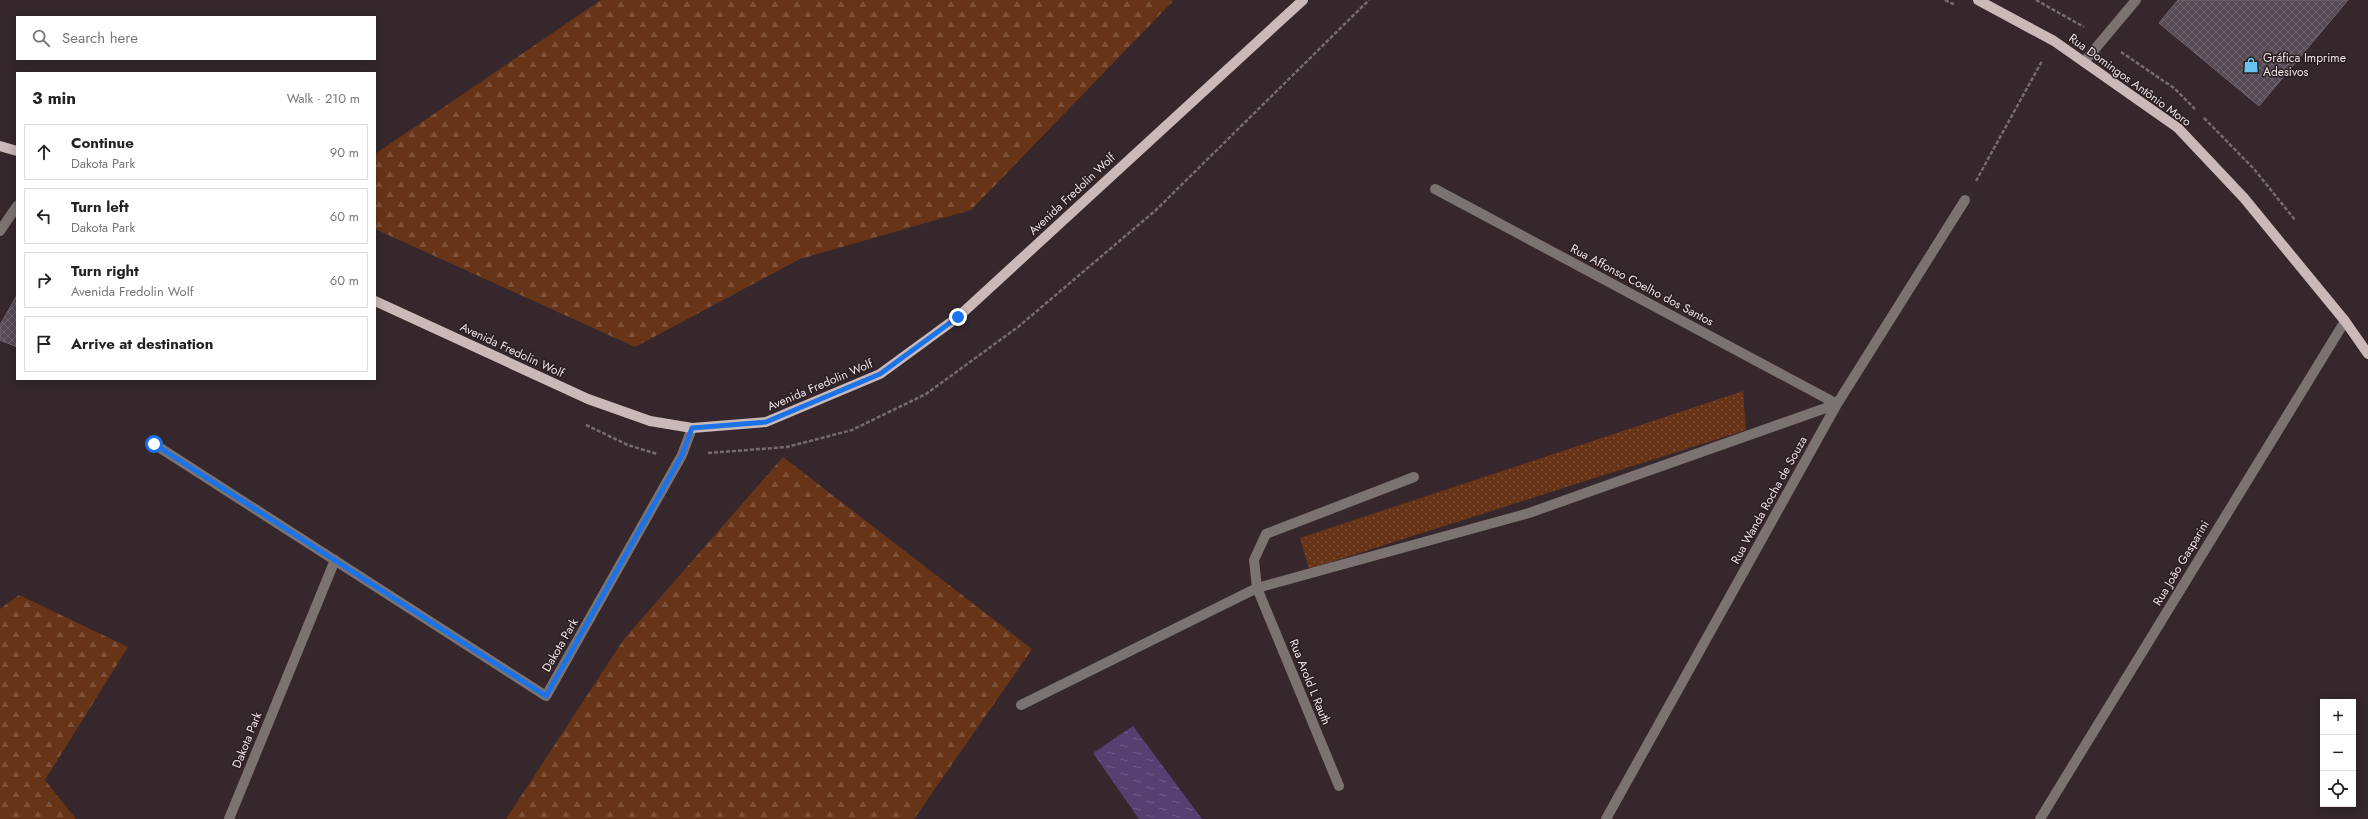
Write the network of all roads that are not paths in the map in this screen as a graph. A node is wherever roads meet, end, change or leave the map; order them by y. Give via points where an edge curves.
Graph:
1 (1303, 0) edge
2 (1978, 0) edge
3 (2136, 0) edge
4 (2084, 62) junction
5 (0, 146) edge
6 (16, 150) edge
7 (1435, 189) dead end
8 (1965, 200) road end
9 (16, 207) edge
10 (0, 231) edge
11 (376, 301) edge
12 (2344, 321) junction
13 (2368, 354) edge
14 (1837, 404) junction
15 (692, 428) junction
16 (154, 444) dead end
17 (1414, 477) dead end
18 (334, 560) junction
19 (1257, 588) junction
20 (1021, 705) dead end
21 (1339, 786) dead end
22 (229, 819) edge
23 (1606, 819) edge
24 (2040, 819) edge

1 - 15 main road, Avenida Fredolin Wolf via 958,317 880,374 766,422
2 - 4 main road, Rua Domingos Antônio Moro via 2054,41
3 - 4 street
4 - 12 main road, Rua Domingos Antônio Moro via 2178,128 2244,198
5 - 6 main road
7 - 14 street, Rua Affonso Coelho dos Santos
8 - 14 street, Rua Wanda Rocha de Souza
9 - 10 street
11 - 15 main road, Avenida Fredolin Wolf via 588,399 650,421
12 - 13 main road, Rua Domingos Antônio Moro
12 - 24 street, Rua João Gasparini
14 - 19 street via 1529,513
14 - 23 street, Rua Wanda Rocha de Souza
15 - 18 street, Dakota Park via 682,455 546,696
16 - 18 street, Dakota Park
17 - 19 street, Rua Arold L Rauth via 1266,534 1254,560
18 - 22 street, Dakota Park
19 - 20 street
19 - 21 street, Rua Arold L Rauth

